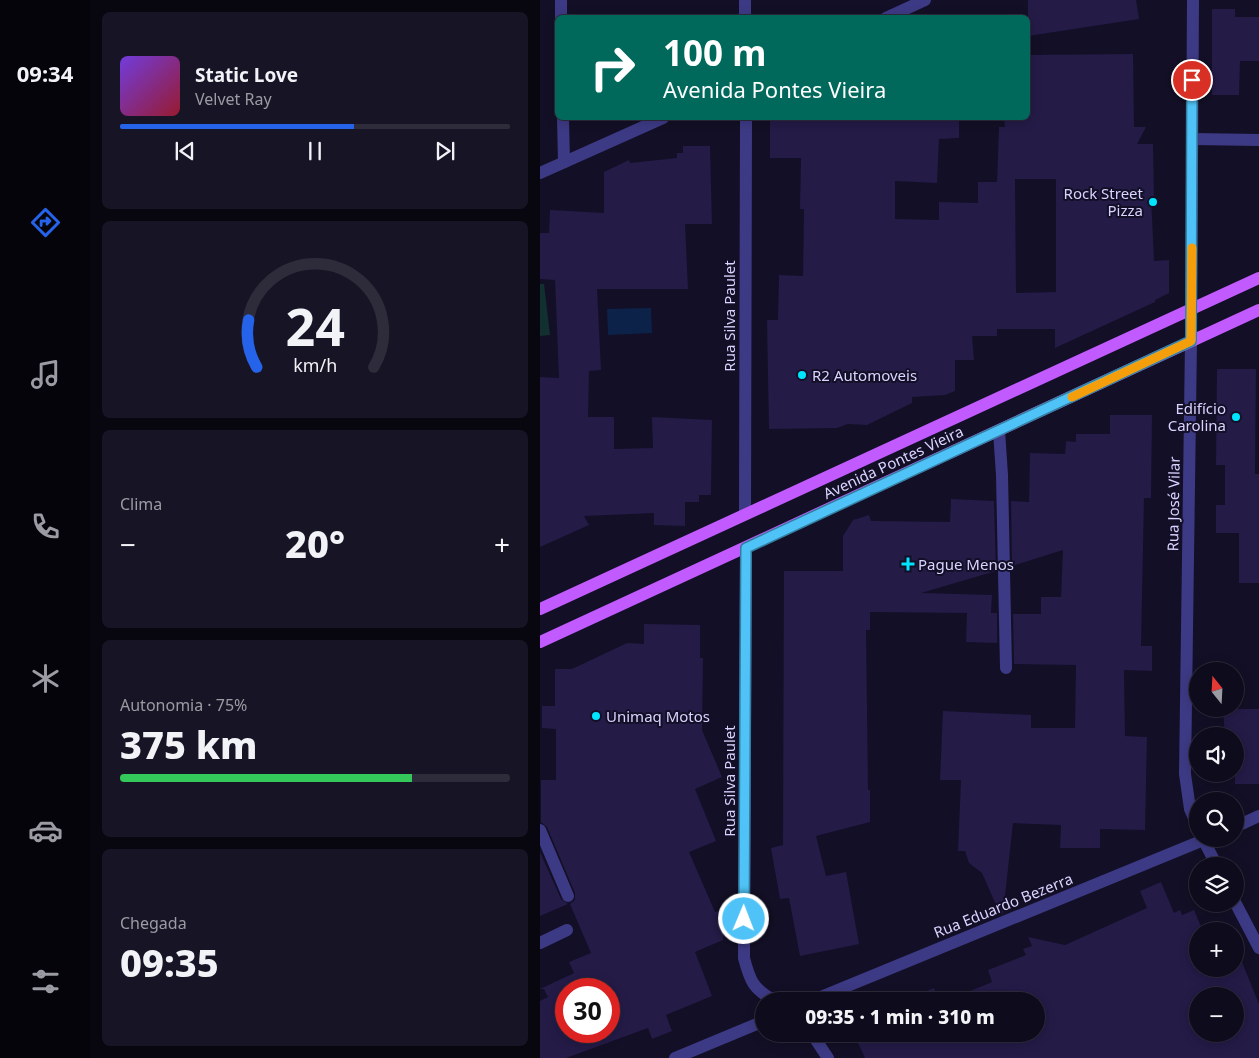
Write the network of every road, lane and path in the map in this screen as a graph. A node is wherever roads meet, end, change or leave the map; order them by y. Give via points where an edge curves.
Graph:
1 (560, 0) edge
2 (745, 0) edge
3 (925, 0) edge
4 (1193, 0) edge
5 (561, 15) edge
6 (745, 15) edge
7 (892, 15) edge
8 (563, 120) edge
9 (658, 120) edge
10 (746, 120) edge
11 (1192, 139) junction
12 (1259, 140) edge
13 (564, 162) junction
14 (540, 173) edge
15 (1259, 278) edge
16 (1191, 309) junction
17 (1259, 310) edge
18 (1191, 341) junction
19 (999, 431) junction
20 (745, 514) junction
21 (746, 548) junction
22 (540, 609) edge
23 (540, 642) edge
24 (1006, 668) dead end
25 (1189, 800) edge
26 (1259, 816) edge
27 (1244, 823) edge
28 (540, 830) edge
29 (1189, 845) edge
30 (568, 896) dead end
31 (1240, 912) edge
32 (567, 930) dead end
33 (540, 942) edge
34 (1259, 948) edge
35 (761, 992) edge
36 (833, 992) edge
37 (755, 1025) edge
38 (817, 1042) edge
39 (675, 1058) edge
40 (828, 1058) edge

1 - 5 street
2 - 6 street
3 - 7 street
4 - 11 street, Rua José Vilar
8 - 13 street
9 - 13 street
10 - 20 street, Rua Silva Paulet
11 - 12 street
11 - 16 street, Rua José Vilar
13 - 14 street
15 - 16 main road, Avenida Pontes Vieira
16 - 18 street, Rua José Vilar
16 - 20 main road, Avenida Pontes Vieira
17 - 18 main road, Avenida Pontes Vieira
18 - 19 main road, Avenida Pontes Vieira
18 - 25 street, Rua José Vilar via 1186,774
19 - 21 main road, Avenida Pontes Vieira
19 - 24 street
20 - 22 main road, Avenida Pontes Vieira
21 - 23 main road, Avenida Pontes Vieira
21 - 35 street, Rua Silva Paulet via 744,958 751,982
26 - 27 street
28 - 30 street
29 - 36 street, Rua Eduardo Bezerra
31 - 34 street
32 - 33 street
37 - 39 street
38 - 40 street

